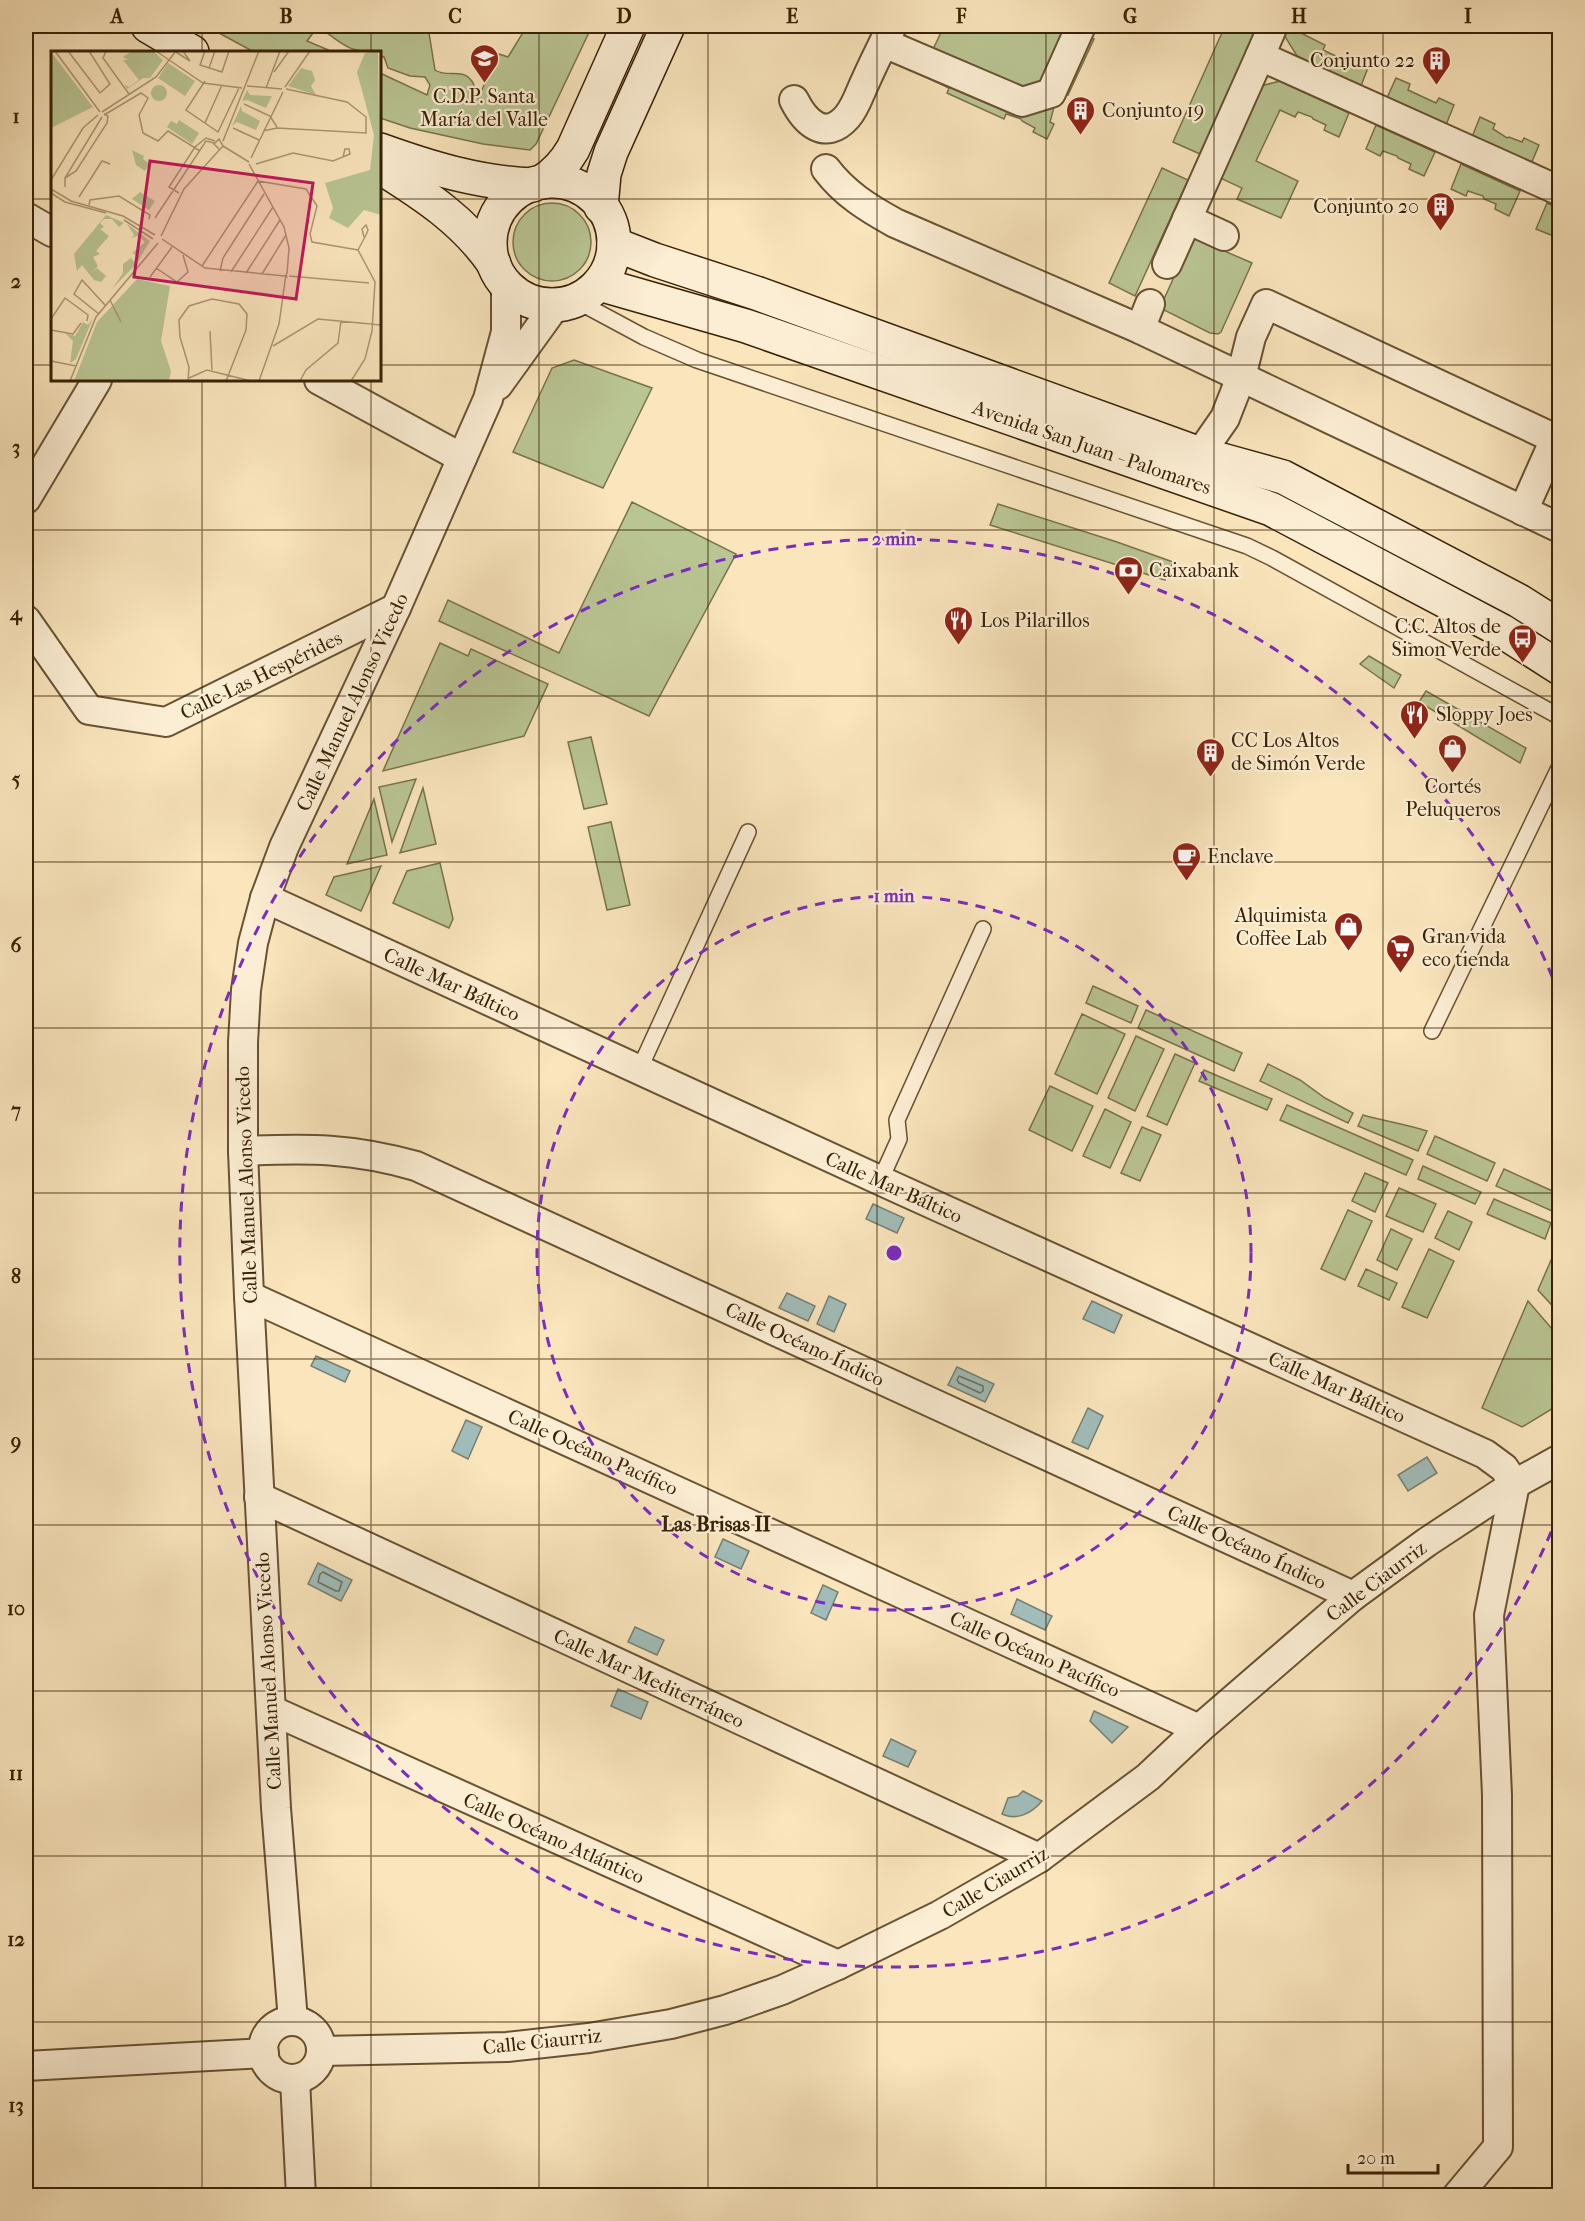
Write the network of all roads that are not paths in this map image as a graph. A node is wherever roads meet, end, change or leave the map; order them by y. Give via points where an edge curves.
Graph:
1 (148, 26) edge
2 (628, 26) edge
3 (668, 26) edge
4 (1081, 26) edge
5 (1273, 26) edge
6 (888, 34) edge
7 (190, 51) edge
8 (1260, 56) junction
9 (794, 100) dead end
10 (381, 150) edge
11 (381, 168) edge
12 (826, 169) dead end
13 (538, 183) junction
14 (1560, 191) edge
15 (601, 207) junction
16 (26, 217) edge
17 (1187, 219) junction
18 (51, 231) edge
19 (1224, 236) dead end
20 (614, 244) junction
21 (1167, 264) dead end
22 (500, 275) junction
23 (577, 297) junction
24 (1241, 377) junction
25 (96, 381) edge
26 (321, 381) edge
27 (488, 399) junction
28 (1557, 440) edge
29 (1200, 454) junction
30 (462, 458) junction
31 (26, 500) edge
32 (1523, 511) junction
33 (1560, 528) edge
34 (396, 608) junction
35 (26, 620) edge
36 (1560, 627) edge
37 (1560, 668) edge
38 (1560, 717) edge
39 (1560, 766) edge
40 (748, 832) dead end
41 (265, 898) junction
42 (983, 929) dead end
43 (1432, 1031) dead end
44 (639, 1070) junction
45 (243, 1151) junction
46 (880, 1180) junction
47 (249, 1296) junction
48 (1560, 1459) edge
49 (1515, 1484) junction
50 (259, 1497) junction
51 (1353, 1596) junction
52 (271, 1710) junction
53 (1199, 1729) junction
54 (1039, 1858) junction
55 (838, 1965) junction
56 (293, 2020) junction
57 (322, 2051) junction
58 (264, 2054) junction
59 (26, 2066) edge
60 (295, 2080) junction
61 (301, 2196) edge
62 (1457, 2196) edge

1 - 7 street
2 - 13 street via 565,162
3 - 15 street via 611,152
4 - 6 street via 1051,93 1022,102
5 - 8 street
6 - 9 street via 854,107 840,123 827,128 814,125 801,115
8 - 14 street
8 - 17 street
10 - 13 street via 452,174 494,183
11 - 22 street via 469,231
12 - 24 street via 857,201 895,223 1145,317
13 - 15 street via 578,186
13 - 22 street via 524,187 497,214 490,233 491,253
15 - 20 street via 609,218
16 - 18 street
17 - 19 street
17 - 21 street
20 - 23 street via 609,266
20 - 29 street, Avenida San Juan - Palomares
22 - 23 street via 518,296 530,302
22 - 27 street, Calle Manuel Alonso Vicedo via 506,332
23 - 27 street, Calle Manuel Alonso Vicedo
23 - 37 street, Avenida San Juan - Palomares via 746,326 1270,509 1502,631
23 - 38 lane via 644,337 697,360 1247,546
24 - 28 street via 1251,337 1266,304
24 - 29 street via 1225,418
24 - 32 street
25 - 31 street
26 - 30 street
27 - 30 street, Calle Manuel Alonso Vicedo
28 - 32 street
29 - 36 street, Avenida San Juan - Palomares via 1283,477 1519,601
30 - 34 street, Calle Manuel Alonso Vicedo
32 - 33 street
34 - 35 street, Calle Las Hespérides via 165,722 89,710
34 - 41 street, Calle Manuel Alonso Vicedo via 284,847
39 - 43 lane
40 - 44 lane
41 - 44 street, Calle Mar Báltico
41 - 45 street, Calle Manuel Alonso Vicedo via 246,990
42 - 46 lane via 897,1120 899,1139
44 - 46 street, Calle Mar Báltico
45 - 47 street, Calle Manuel Alonso Vicedo
45 - 51 street, Calle Océano Índico via 341,1150 416,1166
46 - 49 street, Calle Mar Báltico via 1485,1454 1504,1468
47 - 50 street, Calle Manuel Alonso Vicedo
47 - 53 street, Calle Océano Pacífico
48 - 49 street, Calle Ciaurriz
49 - 51 street, Calle Ciaurriz
49 - 62 street via 1489,1615 1497,1795 1498,2147
50 - 52 street, Calle Manuel Alonso Vicedo
50 - 54 street, Calle Mar Mediterráneo
51 - 53 street, Calle Ciaurriz
52 - 55 street, Calle Océano Atlántico
52 - 56 street, Calle Manuel Alonso Vicedo
53 - 54 street, Calle Ciaurriz via 1148,1777
54 - 55 street, Calle Ciaurriz via 940,1915
55 - 57 street, Calle Ciaurriz via 725,2010 589,2038 507,2047
56 - 57 street via 314,2030
56 - 58 street via 274,2027 268,2034
57 - 60 street via 311,2073
58 - 59 street
58 - 60 street via 267,2065 276,2074
60 - 61 street

